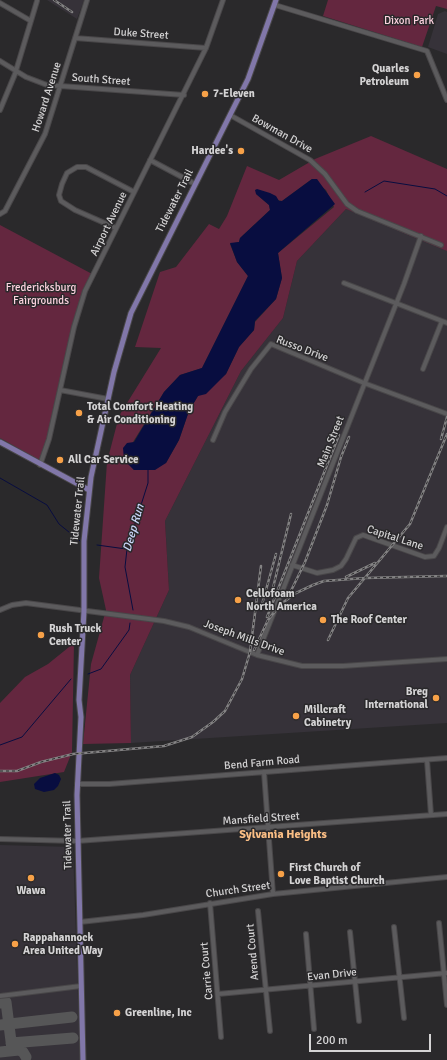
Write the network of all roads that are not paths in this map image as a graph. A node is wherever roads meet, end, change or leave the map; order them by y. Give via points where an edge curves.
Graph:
1 (37, 0) edge
2 (87, 0) edge
3 (220, 0) edge
4 (223, 0) edge
5 (275, 2) edge
6 (0, 3) edge
7 (31, 21) junction
8 (76, 38) junction
9 (206, 48) junction
10 (0, 61) edge
11 (15, 71) junction
12 (60, 86) junction
13 (184, 95) junction
14 (447, 100) edge
15 (0, 110) edge
16 (230, 115) junction
17 (150, 160) junction
18 (195, 184) junction
19 (134, 192) junction
20 (0, 214) edge
21 (116, 228) junction
22 (421, 236) junction
23 (441, 245) dead end
24 (344, 283) dead end
25 (397, 303) junction
26 (445, 322) edge
27 (423, 369) dead end
28 (364, 383) junction
29 (60, 390) junction
30 (108, 399) junction
31 (447, 414) edge
32 (213, 440) dead end
33 (0, 442) edge
34 (40, 465) junction
35 (89, 490) junction
36 (447, 527) edge
37 (292, 565) junction
38 (0, 610) edge
39 (84, 611) junction
40 (257, 654) junction
41 (447, 659) edge
42 (447, 758) edge
43 (427, 760) junction
44 (264, 772) junction
45 (77, 784) junction
46 (447, 814) edge
47 (431, 815) junction
48 (267, 827) junction
49 (0, 839) edge
50 (77, 841) junction
51 (447, 877) edge
52 (273, 894) junction
53 (210, 903) junction
54 (258, 911) dead end
55 (80, 922) junction
56 (439, 923) dead end
57 (394, 927) dead end
58 (350, 932) dead end
59 (306, 934) dead end
60 (446, 973) edge
61 (399, 978) junction
62 (355, 982) junction
63 (81, 986) junction
64 (310, 986) junction
65 (266, 990) junction
66 (218, 994) junction
67 (0, 996) edge
68 (447, 1005) edge
69 (404, 1018) dead end
70 (359, 1022) dead end
71 (314, 1029) dead end
72 (270, 1031) dead end
73 (222, 1037) dead end
74 (83, 1060) edge

1 - 7 street
2 - 8 street, Howard Avenue
3 - 4 street
4 - 9 street, Airport Avenue
5 - 14 street via 427,51
5 - 16 main road, Tidewater Trail via 256,59
6 - 7 street
7 - 11 street
8 - 9 street, Duke Street
8 - 12 street, Howard Avenue
9 - 13 street, Airport Avenue
10 - 11 street, South Street
11 - 12 street, South Street via 34,81
11 - 15 street
12 - 13 street, South Street
12 - 20 street, Howard Avenue via 43,139 5,211
13 - 17 street, Airport Avenue
16 - 18 main road, Tidewater Trail
16 - 22 street, Bowman Drive via 310,160 325,174 347,204 357,211
17 - 18 street
17 - 19 street, Airport Avenue
18 - 30 main road, Tidewater Trail via 131,313
19 - 21 street, Airport Avenue
19 - 21 street via 86,167 77,167 67,173 59,195 61,201
21 - 29 street, Airport Avenue via 81,302
22 - 23 street, Bowman Drive
22 - 25 street, Main Street
24 - 25 street
25 - 26 street
25 - 28 street, Main Street
26 - 27 street
28 - 31 street
28 - 32 street, Russo Drive via 271,344 251,368 225,412
28 - 37 street, Main Street
29 - 30 street
29 - 34 street, Airport Avenue
30 - 35 main road, Tidewater Trail
33 - 34 main road
34 - 35 main road
35 - 39 main road, Tidewater Trail via 84,541
36 - 37 street, Capital Lane via 434,556 425,557 363,535 356,538 343,563 334,570 318,573
37 - 40 street, Main Street
38 - 39 street, Joseph Mills Drive via 26,603
39 - 40 street, Joseph Mills Drive via 177,624
39 - 45 main road, Tidewater Trail
40 - 41 street, Joseph Mills Drive via 289,664 319,667
42 - 43 street, Bend Farm Road
43 - 44 street, Bend Farm Road
43 - 47 street
44 - 45 street, Bend Farm Road via 109,784
44 - 48 street
45 - 50 main road, Tidewater Trail
46 - 47 street, Mansfield Street
47 - 48 street, Mansfield Street
48 - 50 street, Mansfield Street
48 - 52 street
49 - 50 street, Mansfield Street
50 - 55 main road, Tidewater Trail
51 - 52 street, Church Street
52 - 53 street, Church Street
53 - 55 street, Church Street via 143,915
53 - 66 street, Carrie Court
54 - 65 street, Arend Court
55 - 63 main road, Tidewater Trail
56 - 60 street
57 - 61 street
58 - 62 street
59 - 64 street
60 - 61 street, Evan Drive
60 - 68 street
61 - 62 street, Evan Drive
61 - 69 street
62 - 64 street, Evan Drive
62 - 70 street
63 - 67 street
63 - 74 main road, Tidewater Trail
64 - 65 street, Evan Drive
64 - 71 street
65 - 66 street, Evan Drive
65 - 72 street, Arend Court
66 - 73 street, Carrie Court

